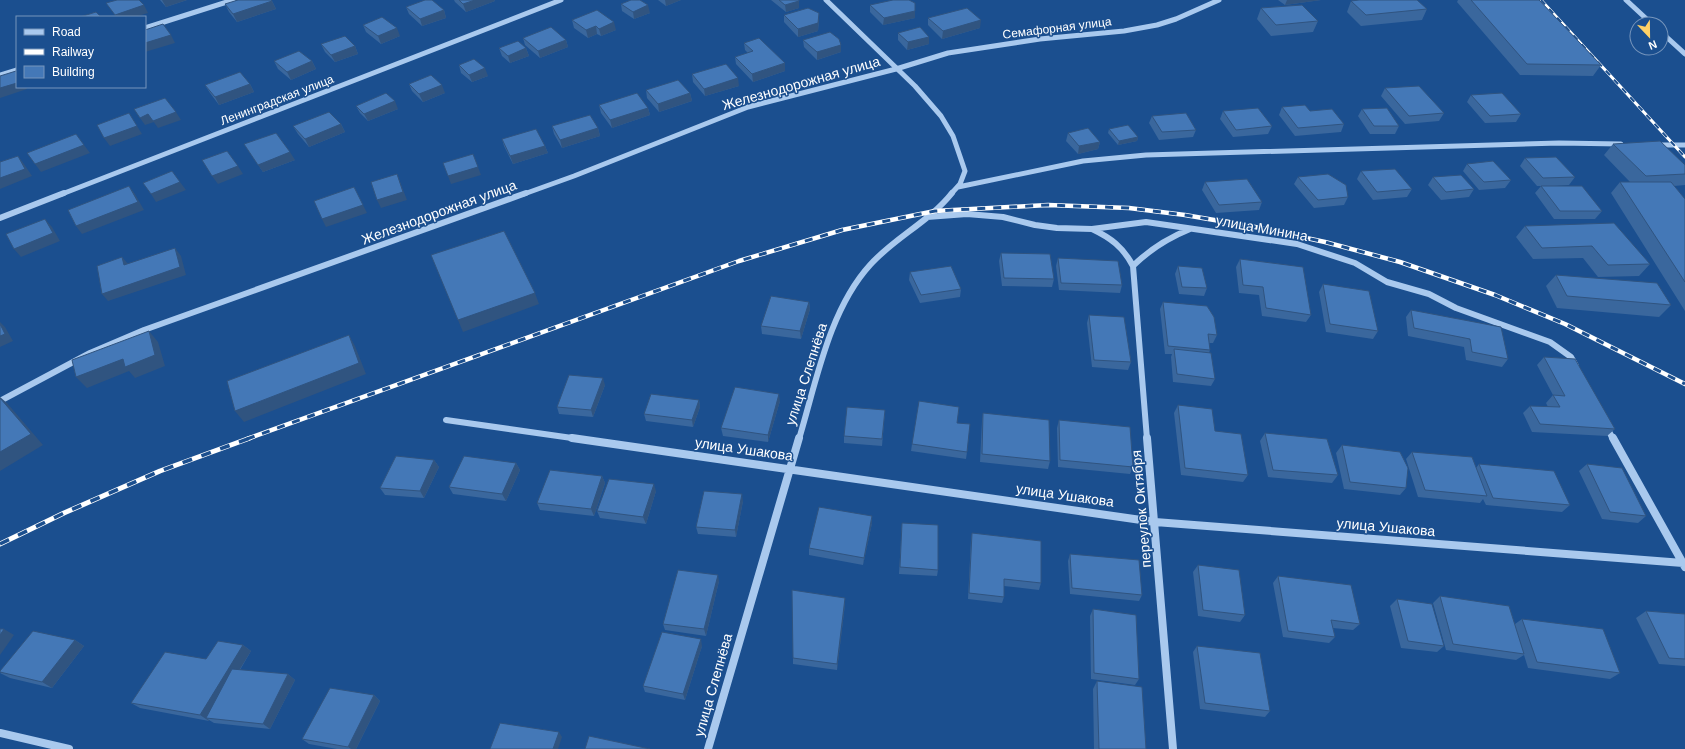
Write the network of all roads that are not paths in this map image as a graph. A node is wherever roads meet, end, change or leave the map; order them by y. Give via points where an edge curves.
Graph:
1 (234, 0) edge
2 (561, 0) edge
3 (826, 0) edge
4 (1219, 0) edge
5 (1626, 0) edge
6 (1643, 16) edge
7 (146, 28) edge
8 (1669, 39) edge
9 (1685, 54) edge
10 (896, 69) junction
11 (16, 70) edge
12 (0, 75) edge
13 (1628, 144) edge
14 (1651, 145) edge
15 (1685, 145) edge
16 (958, 186) junction
17 (928, 217) junction
18 (0, 218) edge
19 (1190, 228) junction
20 (1092, 229) junction
21 (1133, 266) junction
22 (1578, 371) edge
23 (0, 401) edge
24 (446, 420) dead end
25 (1603, 420) edge
26 (790, 469) junction
27 (1155, 522) junction
28 (1684, 565) edge
29 (0, 733) edge
30 (69, 749) edge
31 (708, 749) edge
32 (1173, 749) edge

1 - 7 street
2 - 18 street, Ленинградская улица
3 - 10 street, улица Слепнёва
4 - 10 street, Семафорная улица via 1157,25 948,53
5 - 6 street
8 - 9 street
10 - 16 street, улица Слепнёва via 915,86 953,136 965,171
10 - 23 street, Железнодорожная улица via 748,107 574,176 144,330 90,353
11 - 12 street
13 - 16 street via 1559,143 1146,155 1083,161
14 - 15 street
16 - 17 street, улица Слепнёва
17 - 20 street, улица Минина via 967,214 1003,217 1058,228
17 - 26 street, улица Слепнёва via 878,256 843,305 826,347
19 - 20 street, улица Минина via 1146,222
19 - 21 street via 1159,242
19 - 22 street, улица Минина via 1297,244 1355,262 1387,282 1429,294 1456,308 1550,342 1571,357
20 - 21 street, переулок Октября via 1111,238 1127,252
21 - 27 street, переулок Октября
24 - 26 street, улица Ушакова
25 - 28 street
26 - 27 street, улица Ушакова
26 - 31 street, улица Слепнёва
27 - 28 street, улица Ушакова
27 - 32 street, переулок Октября
29 - 30 street

